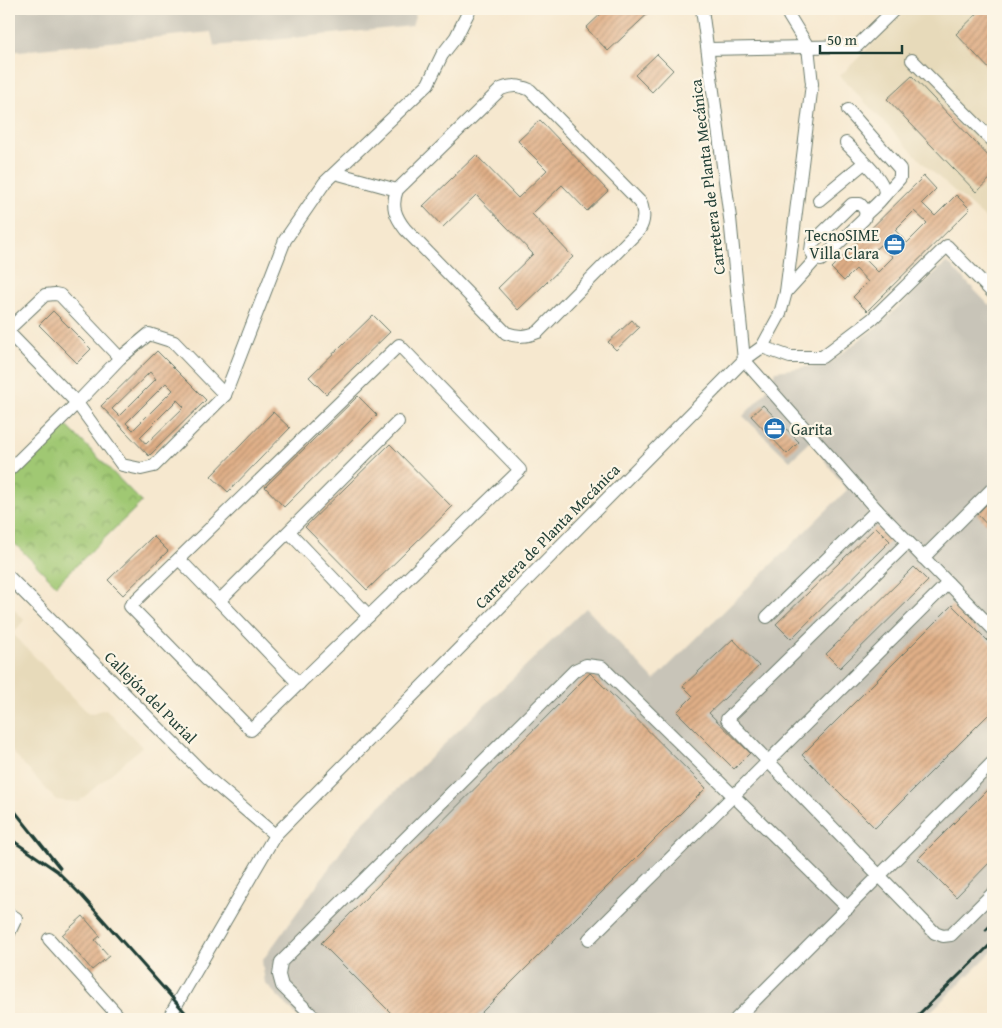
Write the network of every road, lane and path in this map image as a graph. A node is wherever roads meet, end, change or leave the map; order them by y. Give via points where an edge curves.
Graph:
1 (470, 9) edge
2 (702, 9) edge
3 (788, 9) edge
4 (894, 9) edge
5 (808, 47) junction
6 (708, 49) junction
7 (912, 60) dead end
8 (848, 110) dead end
9 (993, 142) edge
10 (846, 143) dead end
11 (864, 163) junction
12 (335, 173) junction
13 (397, 190) junction
14 (884, 196) junction
15 (819, 200) dead end
16 (866, 214) junction
17 (816, 259) junction
18 (786, 292) junction
19 (993, 293) edge
20 (9, 329) edge
21 (9, 333) edge
22 (762, 346) junction
23 (120, 358) junction
24 (744, 360) junction
25 (225, 395) junction
26 (77, 403) junction
27 (398, 422) dead end
28 (9, 470) edge
29 (993, 488) edge
30 (877, 510) junction
31 (289, 532) junction
32 (908, 542) junction
33 (179, 558) junction
34 (923, 558) junction
35 (9, 577) edge
36 (948, 583) junction
37 (220, 601) junction
38 (369, 616) junction
39 (767, 617) dead end
40 (990, 621) edge
41 (299, 684) junction
42 (768, 761) junction
43 (993, 762) edge
44 (733, 796) junction
45 (274, 834) junction
46 (880, 876) junction
47 (993, 893) edge
48 (848, 908) junction
49 (9, 914) edge
50 (9, 933) edge
51 (49, 939) dead end
52 (589, 939) dead end
53 (120, 1019) edge
54 (168, 1019) edge
55 (316, 1019) edge
56 (736, 1019) edge

1 - 12 street via 428,84
2 - 6 street, Carretera de Planta Mecánica
3 - 5 street
4 - 5 street via 857,46
5 - 6 street
5 - 18 street via 812,84
6 - 24 street, Carretera de Planta Mecánica
7 - 9 street
8 - 14 street via 900,169 900,178
10 - 11 street
11 - 14 street via 882,182
11 - 15 street
12 - 13 street
12 - 25 street via 325,182 285,240
13 - 13 street via 394,210 405,229 506,333 515,336 538,332 644,223 640,203 530,90 520,86 501,89
14 - 16 street
16 - 17 street via 824,257
16 - 17 street via 860,204 852,204 812,243 811,251
17 - 18 street
18 - 22 street via 780,314
19 - 22 street via 948,246 872,319 822,357 790,357
20 - 23 street via 45,295 60,295
21 - 26 street
22 - 24 street
23 - 25 street via 149,334 174,342
23 - 26 street
24 - 30 street
24 - 45 street, Carretera de Planta Mecánica
25 - 26 street via 154,466 141,469 122,465
26 - 28 street
27 - 31 street
29 - 34 street
30 - 32 street
30 - 39 street
31 - 37 street
31 - 38 street
32 - 34 street
32 - 42 street via 727,719
33 - 37 street
33 - 38 street via 399,345 520,470
33 - 41 street via 130,606 251,730
34 - 36 street
35 - 45 street, Callejón del Purial via 208,778
36 - 40 street
36 - 42 street
37 - 41 street
38 - 41 street
42 - 44 street
42 - 46 street
43 - 46 street
44 - 48 street
44 - 52 street
44 - 55 street via 664,737 602,667 586,665 575,670 281,962 279,975 282,986
45 - 54 street, Carretera de Planta Mecánica
46 - 47 street via 935,932 943,936 951,935
46 - 48 street
48 - 56 street
49 - 50 street via 16,918
51 - 53 street

